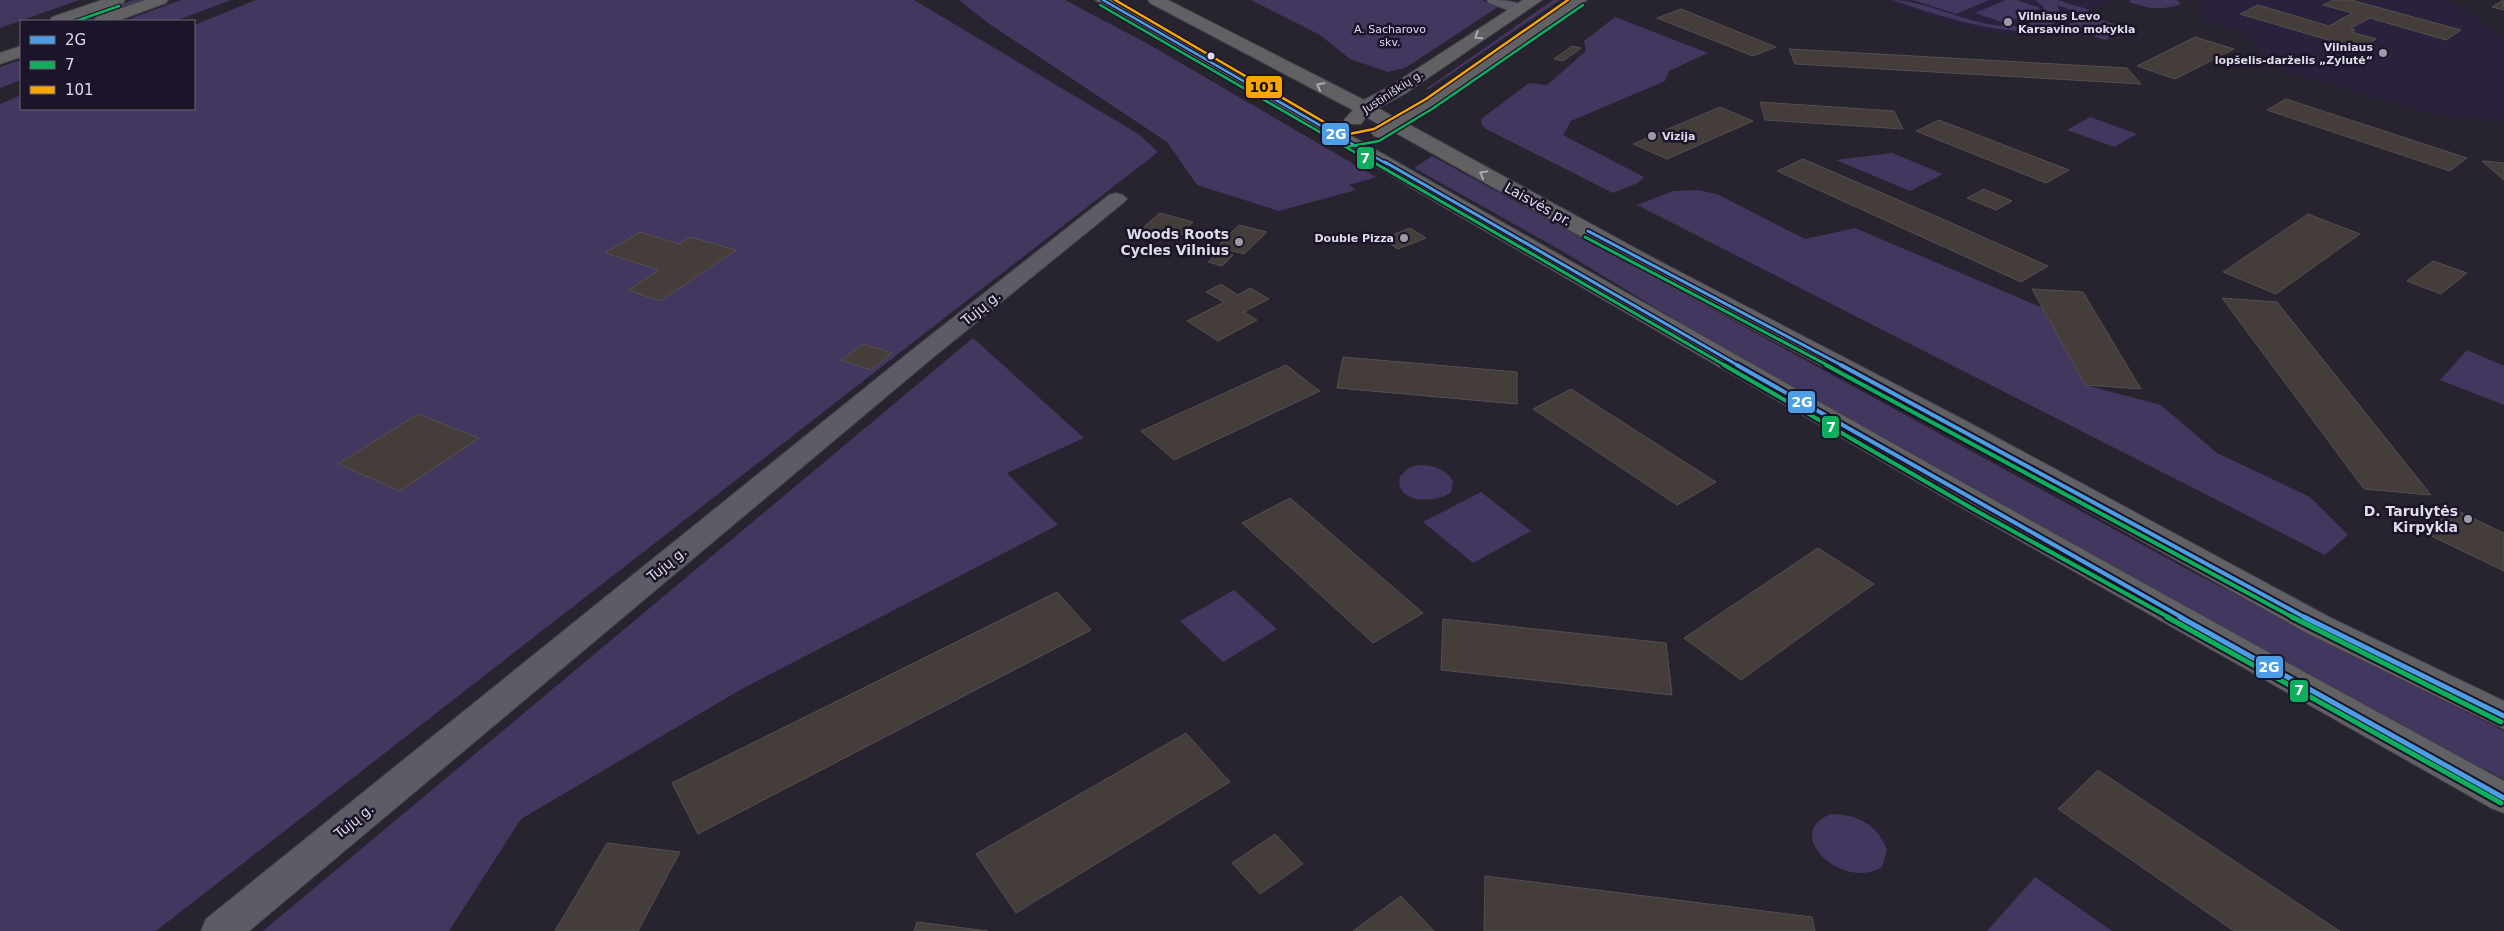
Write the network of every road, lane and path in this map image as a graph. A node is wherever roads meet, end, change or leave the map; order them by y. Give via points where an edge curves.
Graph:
1 (117, 0) edge
2 (160, 0) edge
3 (1103, 0) edge
4 (1156, 0) edge
5 (1495, 0) edge
6 (1580, 0) edge
7 (1526, 5) edge
8 (61, 20) edge
9 (105, 20) edge
10 (20, 35) edge
11 (0, 42) edge
12 (20, 51) edge
13 (0, 59) edge
14 (1364, 108) junction
15 (1393, 125) junction
16 (1346, 141) junction
17 (1116, 199) dead end
18 (2504, 716) edge
19 (2504, 798) edge
20 (220, 931) edge

1 - 8 main road
2 - 9 main road
3 - 16 main road
14 -> 4 main road, Laisvės pr.
5 - 7 street
6 - 15 main road, Justiniškių g. via 1429,104
7 -> 14 main road, Justiniškių g.
10 - 11 main road
12 - 13 main road
14 - 15 main road, Laisvės pr.
14 - 16 main road, Justiniškių g. via 1347,130
15 - 16 main road, Justiniškių g. via 1376,135
18 -> 15 main road, Laisvės pr. via 2320,626
16 - 19 main road via 2186,624
17 - 20 street, Tujų g.

